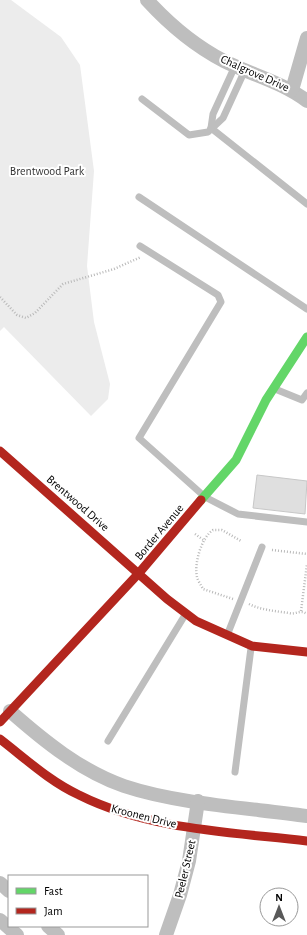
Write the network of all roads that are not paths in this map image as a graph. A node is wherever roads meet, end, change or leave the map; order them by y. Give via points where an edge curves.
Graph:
1 (147, 0) edge
2 (307, 38) edge
3 (240, 68) junction
4 (292, 90) junction
5 (142, 99) dead end
6 (307, 101) edge
7 (211, 128) junction
8 (139, 197) dead end
9 (307, 204) edge
10 (140, 246) dead end
11 (307, 309) edge
12 (307, 337) edge
13 (273, 388) junction
14 (307, 393) edge
15 (0, 451) edge
16 (204, 497) junction
17 (307, 522) edge
18 (262, 547) dead end
19 (139, 573) junction
20 (186, 613) junction
21 (227, 635) junction
22 (252, 646) junction
23 (307, 652) edge
24 (10, 711) junction
25 (0, 722) edge
26 (0, 739) edge
27 (108, 741) dead end
28 (235, 772) dead end
29 (198, 801) junction
30 (307, 816) edge
31 (194, 827) junction
32 (307, 841) edge
33 (0, 883) edge
34 (8, 890) edge
35 (0, 920) edge
36 (49, 927) edge
37 (16, 935) edge
38 (58, 935) edge
39 (166, 935) edge

1 - 3 street, Chalgrove Drive via 186,37 223,61
2 - 4 street
3 - 4 street, Chalgrove Drive
3 - 7 lane via 212,114
3 - 7 lane via 223,118
4 - 6 street, Chalgrove Drive
5 - 7 lane via 189,135 208,132
7 - 9 lane
8 - 11 lane
10 - 16 lane via 218,295 221,302 139,438
12 - 13 street, Border Avenue
13 - 14 lane via 302,400
13 - 16 street, Border Avenue via 236,460
15 - 19 street, Brentwood Drive
16 - 17 lane via 238,514
16 - 19 street, Border Avenue
18 - 21 lane
19 - 20 street, Brentwood Drive
19 - 24 street, Border Avenue
20 - 21 street, Brentwood Drive via 196,621
20 - 27 lane
21 - 22 street, Brentwood Drive
22 - 23 street, Brentwood Drive
22 - 28 lane
24 - 25 street, Border Avenue
24 - 29 street, Kroonen Drive via 54,747 93,772 124,786 161,796
26 - 31 street, Kroonen Drive via 50,779 80,796 105,807 148,820
29 - 30 street, Kroonen Drive
29 - 31 street, Peeler Street
31 - 32 street, Kroonen Drive
31 - 39 street, Peeler Street via 189,861
33 - 34 street
35 - 37 street
36 - 38 street

